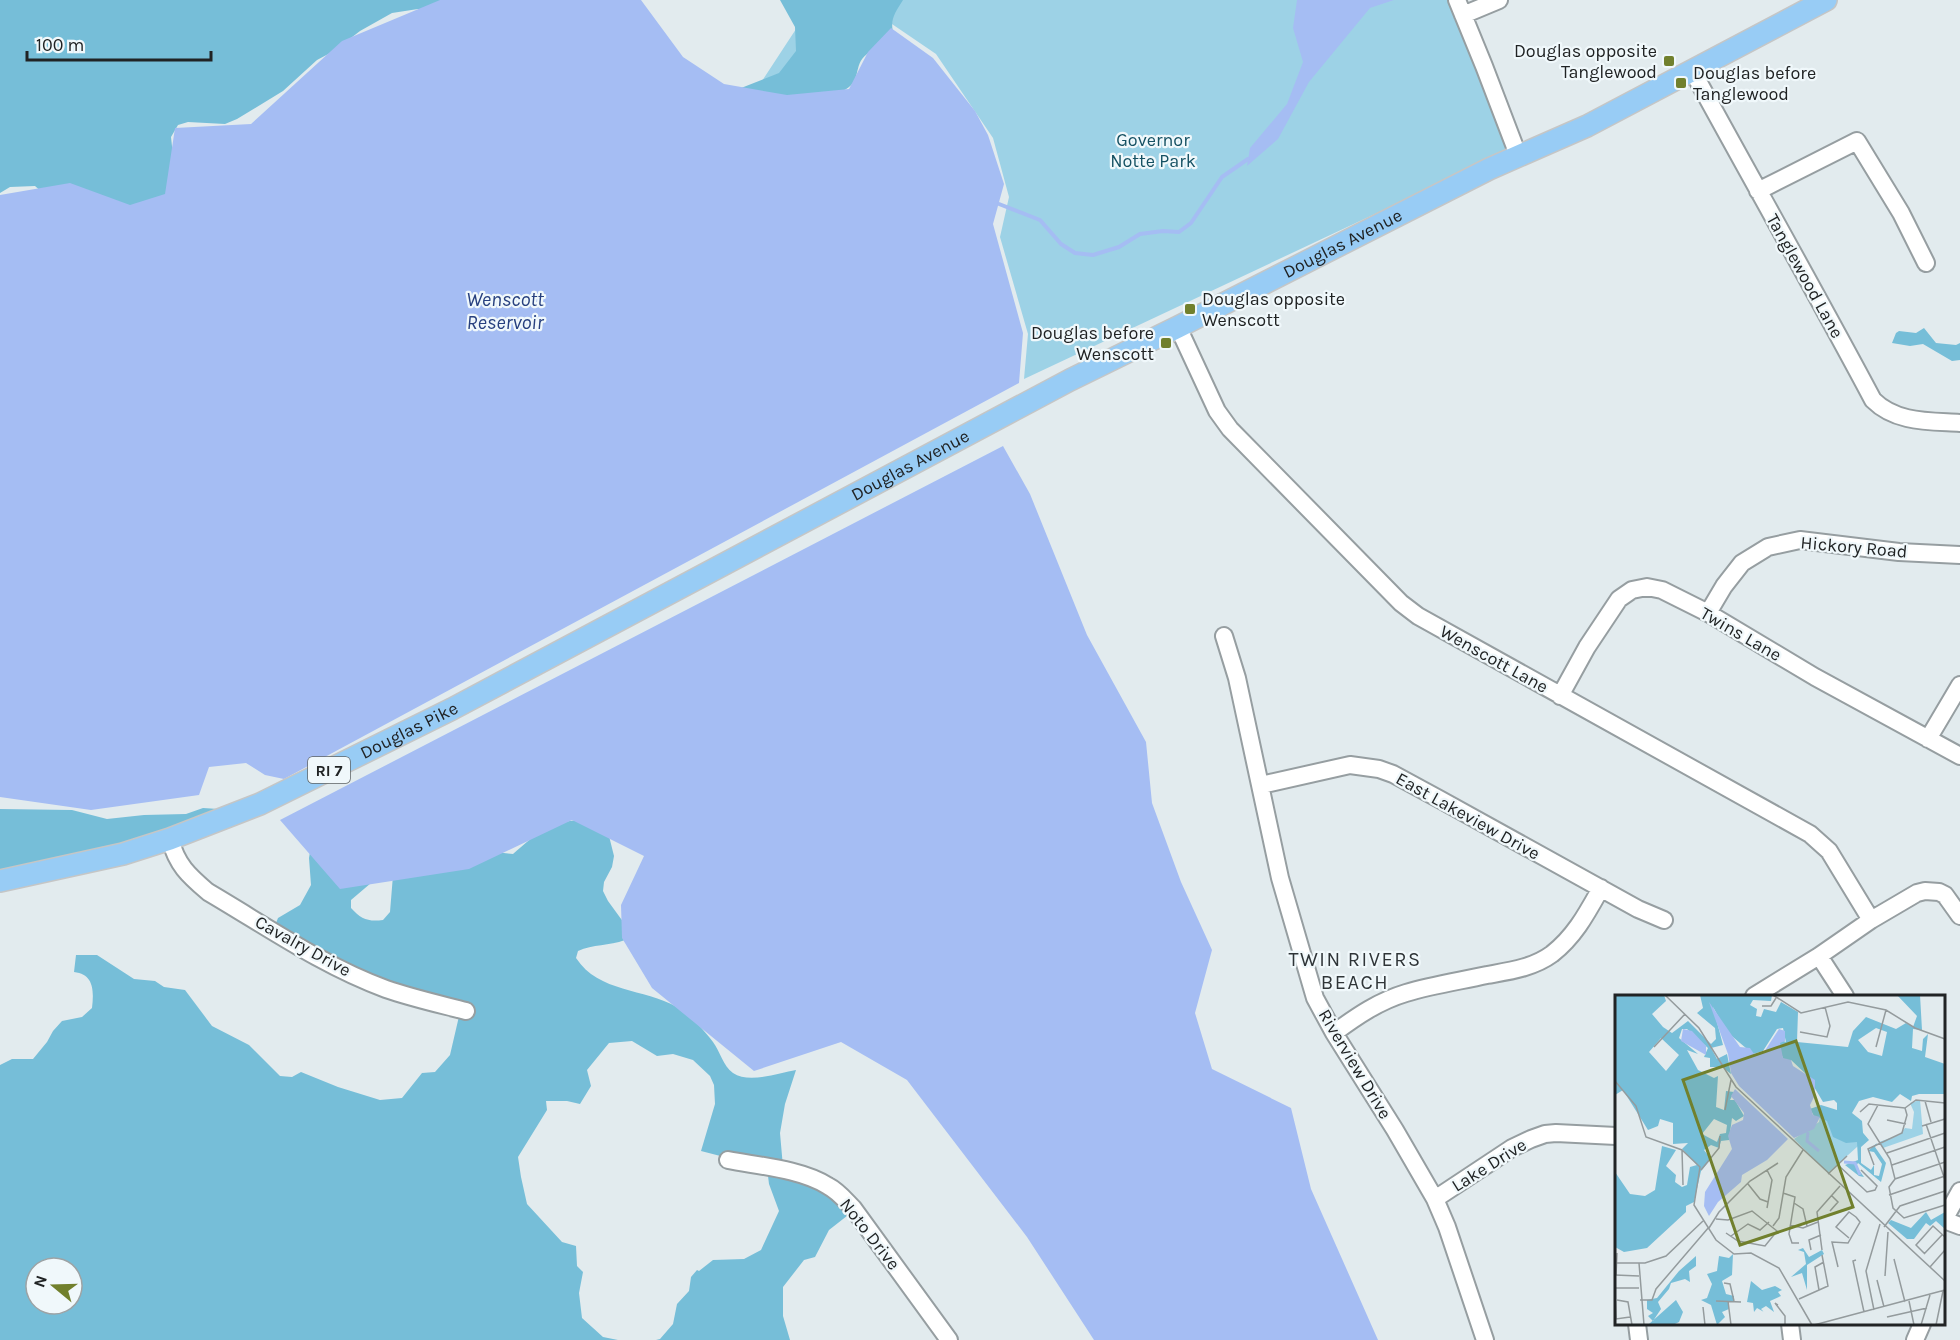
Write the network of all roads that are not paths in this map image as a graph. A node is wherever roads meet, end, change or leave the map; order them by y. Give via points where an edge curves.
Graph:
1 (1499, 0) edge
2 (1826, 0) edge
3 (1460, 7) edge
4 (1692, 70) junction
5 (1518, 155) junction
6 (1758, 191) junction
7 (1926, 262) dead end
8 (1178, 327) junction
9 (1960, 423) edge
10 (1960, 555) edge
11 (638, 609) joint
12 (1708, 613) junction
13 (1224, 636) dead end
14 (1960, 684) edge
15 (1560, 696) junction
16 (1928, 739) junction
17 (1960, 756) edge
18 (1261, 785) junction
19 (170, 839) junction
20 (0, 881) edge
21 (1601, 888) junction
22 (1960, 916) edge
23 (1664, 920) dead end
24 (1870, 920) junction
25 (1819, 956) junction
26 (1756, 995) edge
27 (1844, 995) edge
28 (466, 1011) dead end
29 (1334, 1033) junction
30 (1615, 1136) edge
31 (728, 1160) dead end
32 (1960, 1191) edge
33 (1435, 1198) junction
34 (1945, 1218) edge
35 (1945, 1220) edge
36 (1960, 1226) edge
37 (1637, 1325) edge
38 (1790, 1325) edge
39 (1921, 1325) edge
40 (949, 1340) edge
41 (1485, 1340) edge
42 (1639, 1340) edge
43 (1792, 1340) edge
44 (1915, 1340) edge

1 - 3 street
2 - 4 main road, Douglas Avenue / RI 7
3 - 5 street
4 - 5 main road, Douglas Avenue / RI 7 via 1587,126
4 - 6 street, Tanglewood Lane
5 - 8 main road, Douglas Avenue / RI 7
6 - 7 street via 1857,141
6 - 9 street, Tanglewood Lane via 1873,400 1894,415
8 - 11 main road, Douglas Avenue / RI 7 via 1070,380
8 - 15 street, Wenscott Lane via 1217,411 1230,429 1401,603
10 - 12 street, Hickory Road via 1789,542 1768,547 1742,563
11 - 19 main road, Douglas Pike / RI 7 via 452,709 260,804
12 - 15 street, Twins Lane via 1662,590 1632,590 1619,599
12 - 16 street, Twins Lane
13 - 18 street, Riverview Drive via 1238,678
14 - 16 street
15 - 24 street, Wenscott Lane via 1810,834 1829,851
16 - 17 street, Twins Lane
18 - 21 street, East Lakeview Drive via 1350,765 1379,769
18 - 29 street, Riverview Drive via 1280,878 1303,960 1315,998
19 - 20 main road, Douglas Pike / RI 7 via 123,854
19 - 28 street, Cavalry Drive via 178,862 208,892 300,946 385,988
21 - 23 street, East Lakeview Drive
21 - 29 street via 1573,935 1542,960 1386,999
22 - 24 street via 1945,895 1926,891
24 - 25 street
25 - 26 street
25 - 27 street
29 - 33 street, Riverview Drive
30 - 33 street, Lake Drive via 1545,1134 1512,1148
31 - 40 street, Noto Drive via 817,1180 840,1194
32 - 34 street
33 - 41 street, Riverview Drive
35 - 36 street
37 - 42 street
38 - 43 street
39 - 44 street

